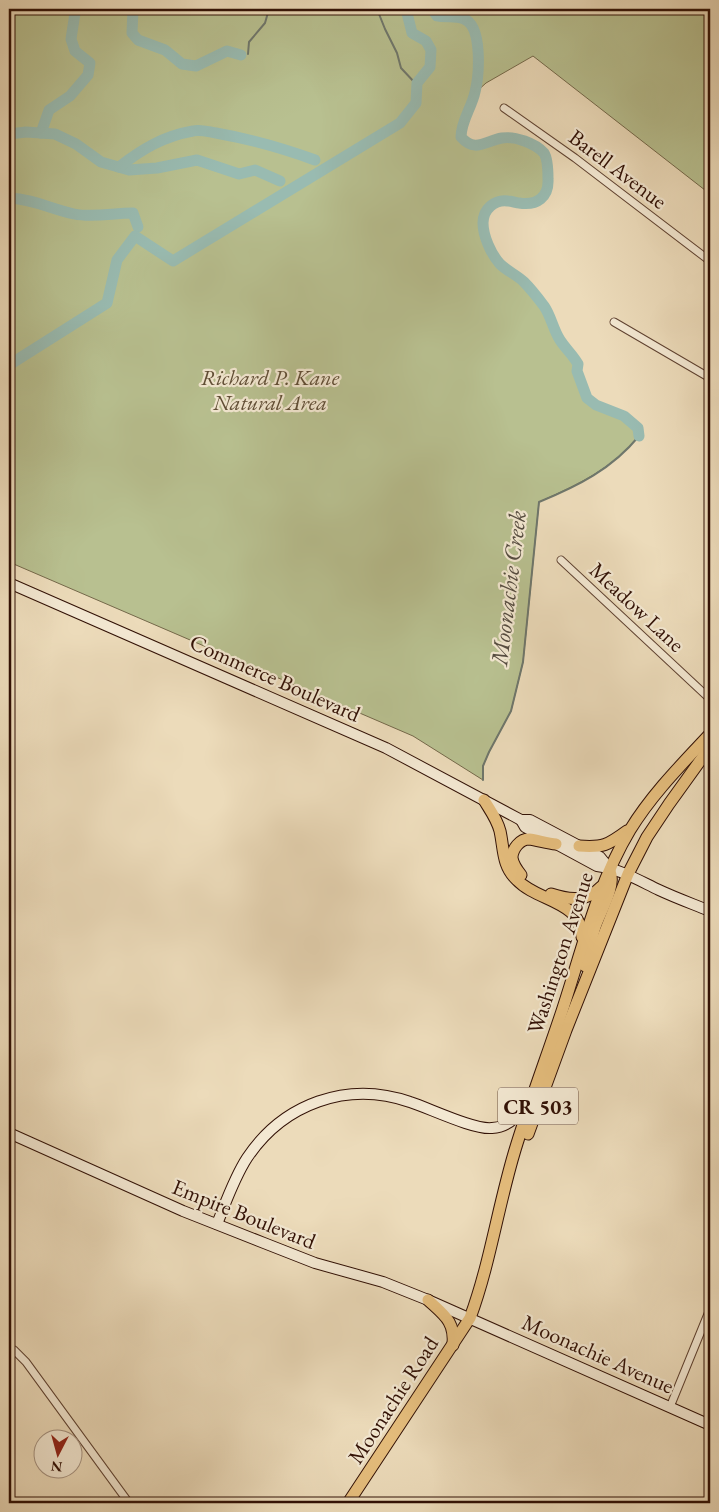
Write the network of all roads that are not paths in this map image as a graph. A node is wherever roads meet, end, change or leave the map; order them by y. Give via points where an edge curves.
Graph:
1 (504, 108) dead end
2 (710, 261) edge
3 (614, 322) dead end
4 (710, 378) edge
5 (561, 560) dead end
6 (9, 583) edge
7 (710, 700) edge
8 (710, 734) edge
9 (710, 747) edge
10 (484, 800) junction
11 (521, 820) junction
12 (631, 829) junction
13 (556, 844) junction
14 (579, 846) junction
15 (609, 868) junction
16 (628, 874) junction
17 (602, 886) junction
18 (710, 911) edge
19 (582, 942) junction
20 (578, 999) junction
21 (535, 1090) junction
22 (9, 1133) edge
23 (499, 1213) junction
24 (217, 1224) junction
25 (428, 1300) junction
26 (710, 1309) edge
27 (470, 1318) junction
28 (453, 1345) junction
29 (14, 1350) dead end
30 (670, 1406) junction
31 (710, 1425) edge
32 (129, 1503) edge
33 (348, 1503) edge

1 - 2 street, Barell Avenue
3 - 4 street
5 - 7 street, Meadow Lane
6 - 10 street, Commerce Boulevard via 386,748
8 - 12 main road, Washington Avenue / CR 503 via 650,800
9 - 16 main road, Washington Avenue / CR 503 via 647,838
10 - 11 street, Commerce Boulevard
10 - 19 main road via 496,821 504,861 513,876 526,888 571,910 581,926
11 - 13 street, Commerce Boulevard via 525,827
11 - 14 street, Commerce Boulevard via 530,820
12 - 14 main road via 607,845
12 - 15 main road, Washington Avenue / CR 503
13 - 15 street, Commerce Boulevard via 597,866
13 - 17 main road via 527,839 514,849 512,857 516,869 526,881 565,899 580,899 594,894
14 - 15 street, Commerce Boulevard via 600,857
15 - 16 street
15 - 17 main road, Washington Avenue / CR 503
15 - 20 main road via 612,877 610,887 596,925
16 - 18 street
16 - 20 main road, Washington Avenue / CR 503
17 - 19 main road, Washington Avenue / CR 503
19 - 21 main road, Washington Avenue / CR 503
20 - 23 main road, Washington Avenue / CR 503
21 - 23 main road, Washington Avenue / CR 503
21 - 24 street via 514,1120 492,1128 477,1127 384,1095 340,1095 312,1103 276,1125 253,1150 240,1170
22 - 24 street, Empire Boulevard
23 - 27 main road, Washington Avenue / CR 503
24 - 25 street, Empire Boulevard via 315,1263 384,1282
25 - 27 street, Empire Boulevard
25 - 28 main road via 451,1324
26 - 30 street
27 - 28 main road, Moonachie Road / CR 503
27 - 30 street, Moonachie Avenue
28 - 33 main road, Moonachie Road / CR 503
29 - 32 street
30 - 31 street, Moonachie Avenue

